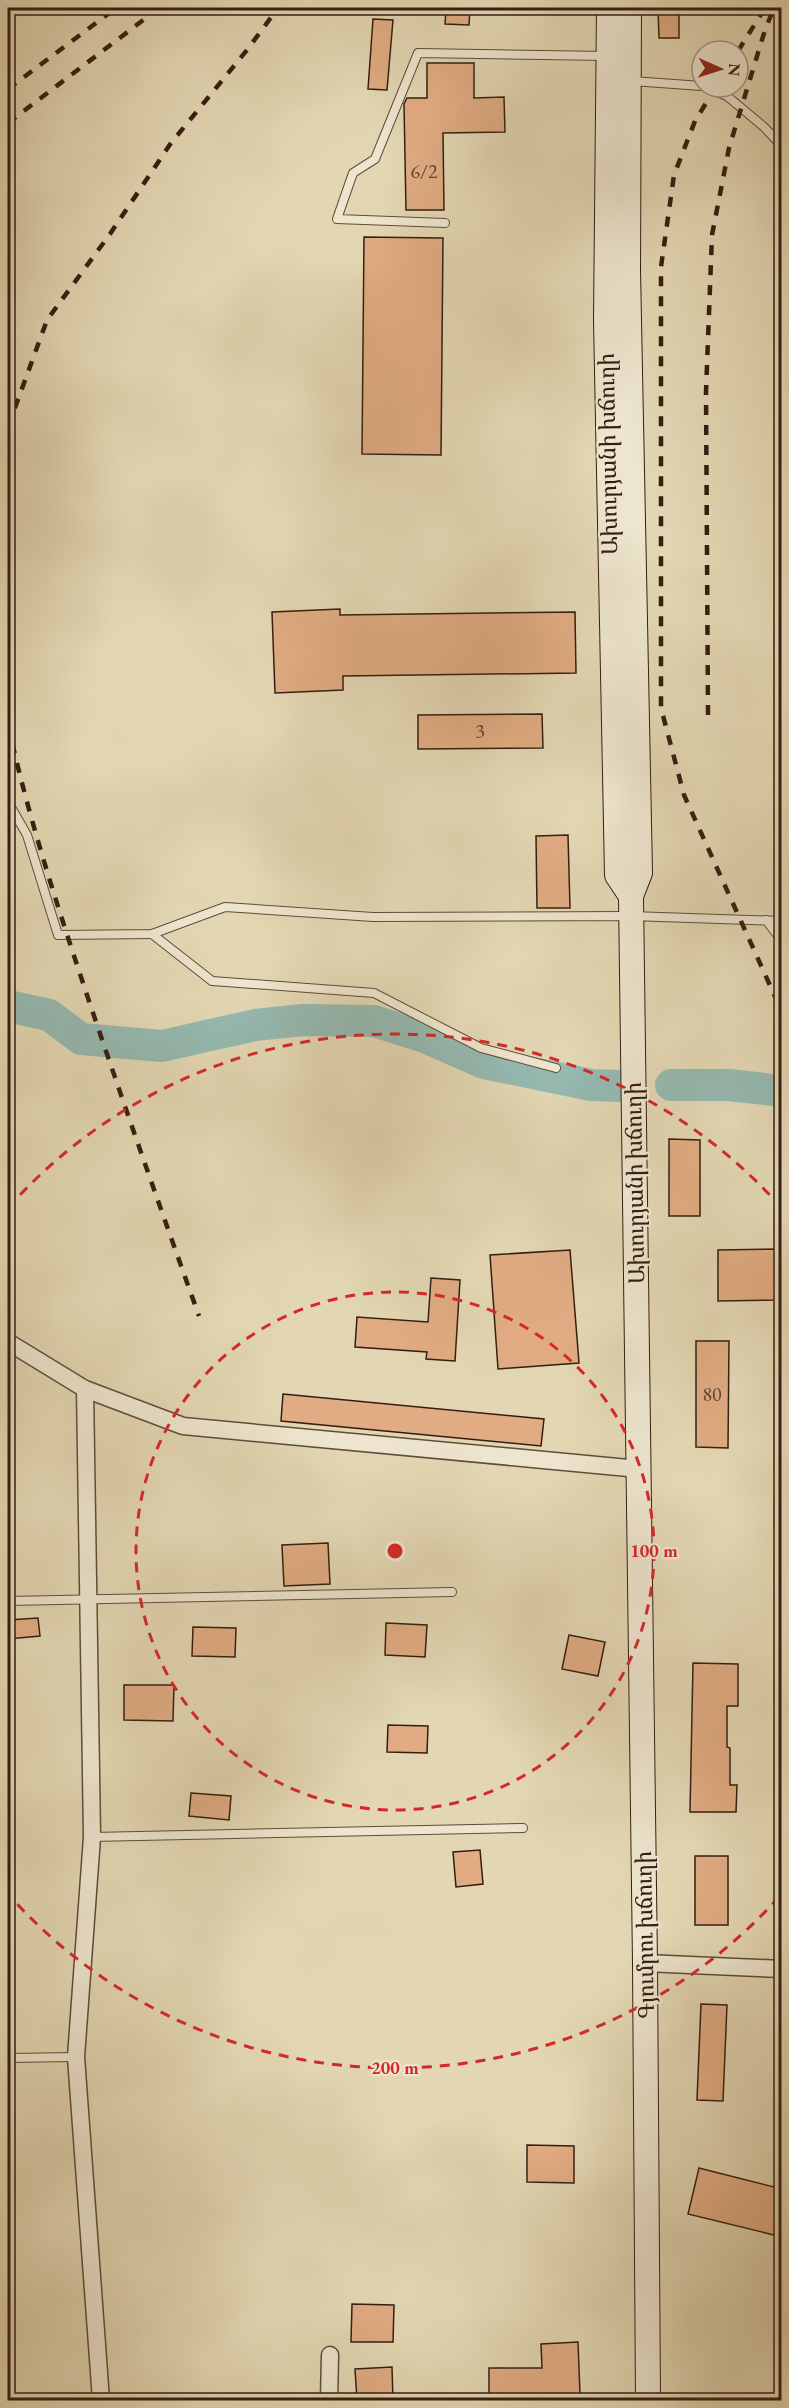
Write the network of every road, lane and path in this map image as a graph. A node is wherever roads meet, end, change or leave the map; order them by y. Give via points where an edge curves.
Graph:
1 (609, 8) edge
2 (629, 8) edge
3 (608, 56) junction
4 (628, 81) junction
5 (690, 85) edge
6 (731, 99) edge
7 (782, 146) edge
8 (445, 223) dead end
9 (8, 802) edge
10 (631, 906) junction
11 (766, 920) junction
12 (782, 921) edge
13 (153, 934) junction
14 (782, 941) edge
15 (556, 1068) dead end
16 (8, 1342) edge
17 (85, 1389) junction
18 (639, 1469) junction
19 (452, 1592) dead end
20 (88, 1599) junction
21 (8, 1601) edge
22 (523, 1828) dead end
23 (92, 1837) junction
24 (645, 1963) junction
25 (782, 1968) edge
26 (76, 2057) junction
27 (8, 2058) edge
28 (330, 2355) dead end
29 (101, 2400) edge
30 (329, 2400) edge
31 (648, 2400) edge

1 - 3 main road, Ախուրյանի խճուղի
2 - 4 main road, Ախուրյանի խճուղի
3 - 8 lane via 418,53 375,159 353,173 337,219
3 - 10 main road, Ախուրյանի խճուղի via 606,320 617,875
4 - 5 lane
4 - 10 main road, Ախուրյանի խճուղի via 640,873
6 - 7 lane
9 - 13 lane via 27,835 58,935
10 - 11 lane
10 - 13 lane via 373,917 225,907
10 - 18 main road, Ախուրյանի խճուղի
11 - 12 lane
11 - 14 lane
13 - 15 lane via 212,981 374,993 481,1048
16 - 17 street
17 - 18 street via 183,1426
17 - 20 street
18 - 24 main road, Գյումրու խճուղի
19 - 20 lane
20 - 21 lane
20 - 23 street
22 - 23 lane
23 - 26 street
24 - 25 street
24 - 31 main road, Գյումրու խճուղի
26 - 27 lane
26 - 29 street
28 - 30 street

